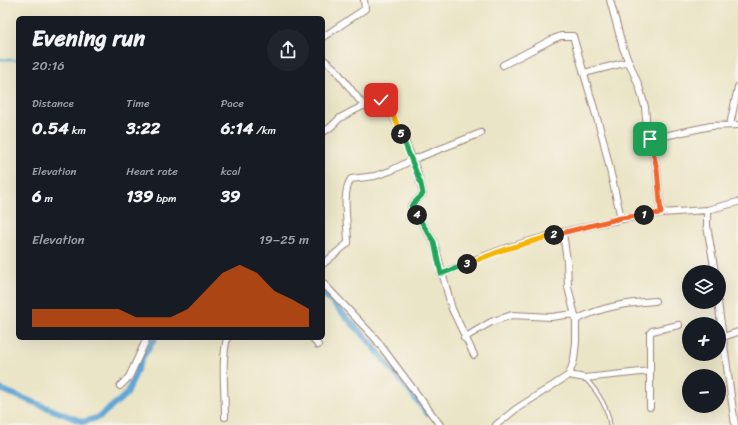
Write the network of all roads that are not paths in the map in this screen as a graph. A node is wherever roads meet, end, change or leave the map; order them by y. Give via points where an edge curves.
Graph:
1 (364, 0) edge
2 (610, 0) edge
3 (325, 36) edge
4 (325, 61) edge
5 (628, 62) junction
6 (503, 65) dead end
7 (584, 73) junction
8 (738, 87) edge
9 (364, 106) junction
10 (730, 125) junction
11 (738, 125) edge
12 (325, 131) edge
13 (481, 133) dead end
14 (650, 139) junction
15 (412, 160) junction
16 (738, 202) edge
17 (707, 210) junction
18 (661, 213) junction
19 (621, 218) junction
20 (562, 233) junction
21 (325, 262) edge
22 (714, 265) edge
23 (441, 274) junction
24 (325, 285) edge
25 (655, 301) dead end
26 (575, 317) junction
27 (679, 325) dead end
28 (738, 332) edge
29 (726, 336) edge
30 (464, 338) junction
31 (145, 340) edge
32 (227, 340) edge
33 (314, 340) edge
34 (318, 346) dead end
35 (474, 355) dead end
36 (726, 359) edge
37 (650, 371) junction
38 (569, 374) junction
39 (585, 378) junction
40 (120, 386) dead end
41 (650, 406) dead end
42 (226, 417) dead end
43 (440, 425) edge
44 (496, 425) edge
45 (610, 425) edge
46 (735, 425) edge

1 - 3 street via 365,9
2 - 5 street
4 - 9 street via 335,69
5 - 7 street
5 - 14 street via 645,107
6 - 7 street via 553,39 573,36
7 - 19 street via 605,146
8 - 10 street
9 - 12 street via 339,119
9 - 15 street via 384,101
10 - 11 street
10 - 14 street via 711,126
13 - 15 street
14 - 18 street via 657,169
15 - 21 street via 375,176 351,179 346,206 348,242
15 - 23 street via 423,194 411,206 434,242
16 - 17 street
17 - 18 street
17 - 22 street
18 - 19 street
19 - 20 street
20 - 23 street via 503,250
20 - 26 street via 568,287
23 - 30 street
24 - 43 street via 375,338
25 - 26 street via 616,305
26 - 30 street via 512,315 491,322
26 - 38 street via 576,342
27 - 37 street via 652,331
28 - 29 street
30 - 35 street
31 - 40 street via 129,377
32 - 42 street via 223,356
33 - 34 street
36 - 46 street
37 - 39 street
37 - 41 street
38 - 39 street
38 - 44 street
39 - 45 lane via 602,401

